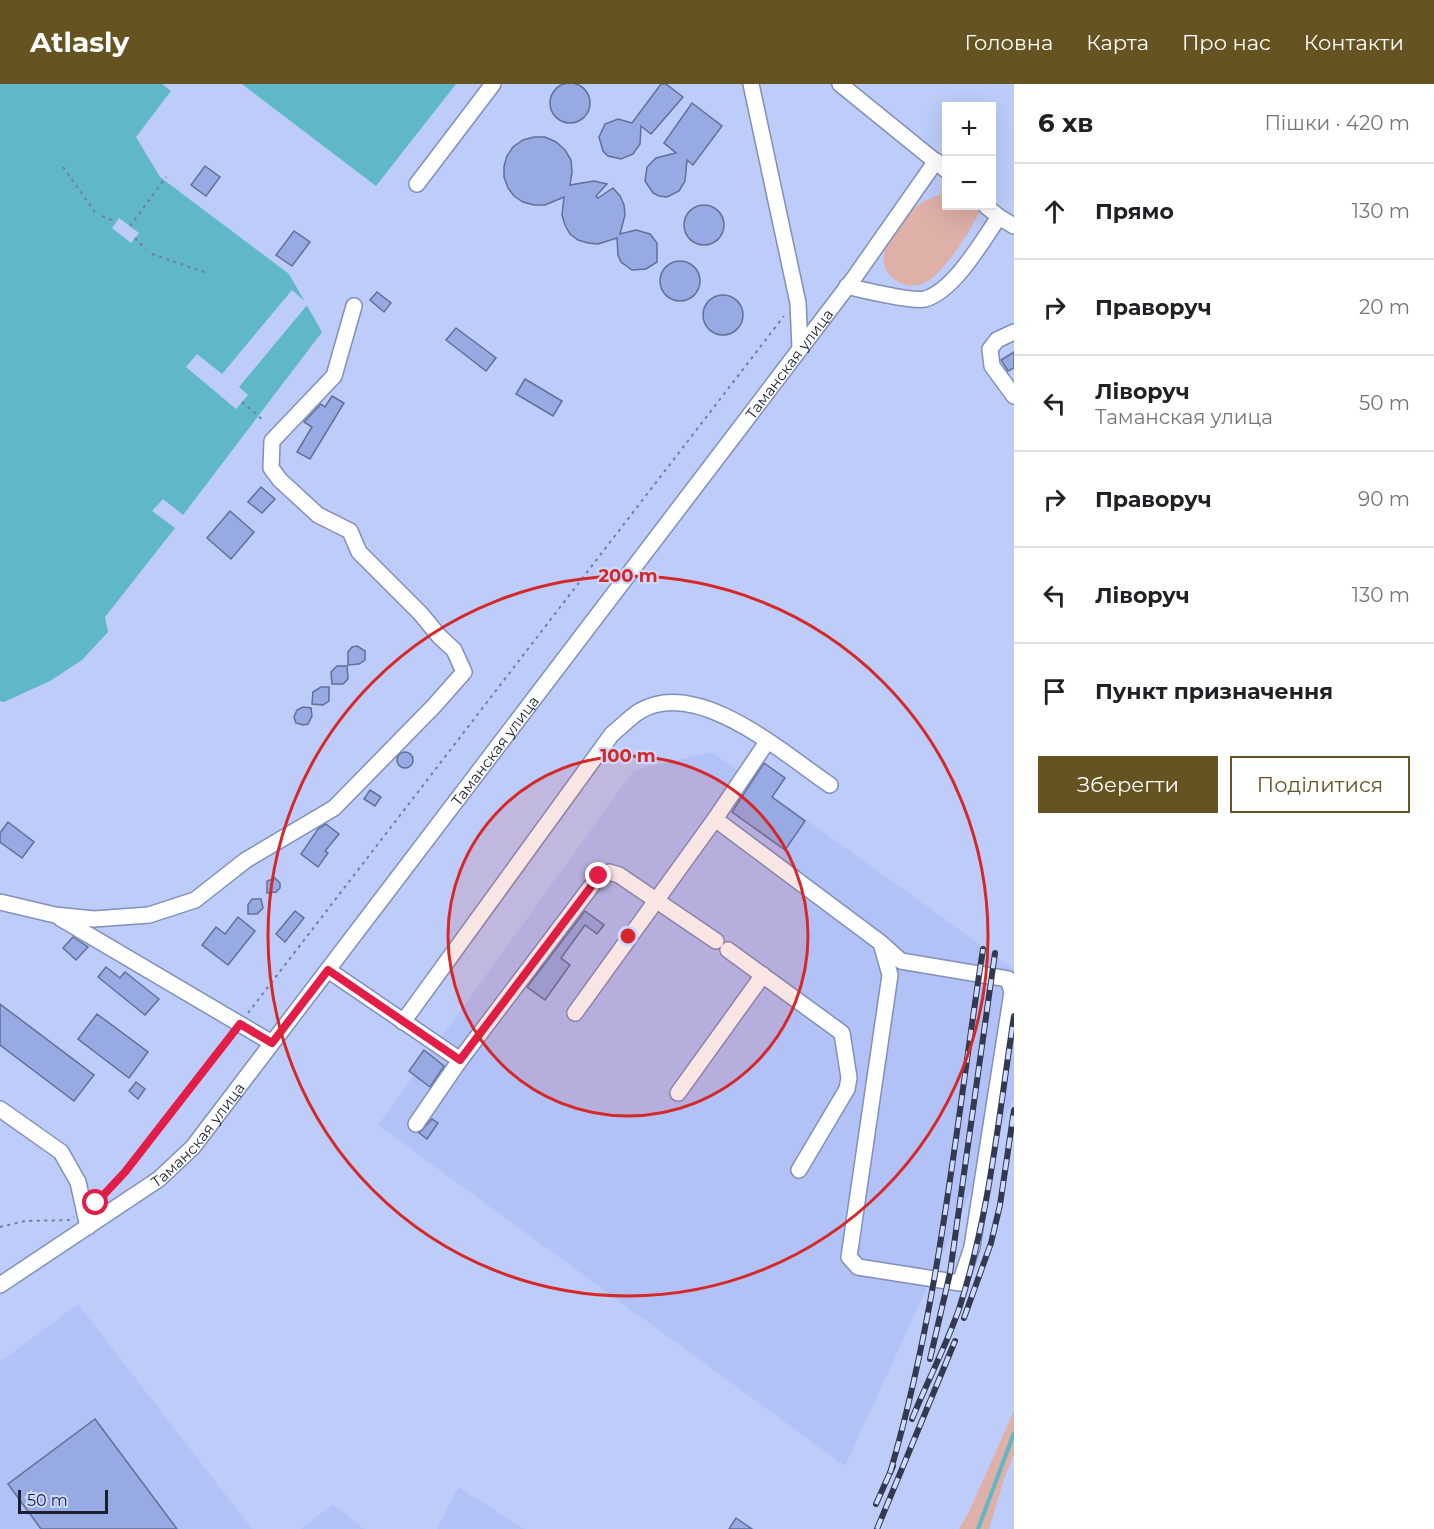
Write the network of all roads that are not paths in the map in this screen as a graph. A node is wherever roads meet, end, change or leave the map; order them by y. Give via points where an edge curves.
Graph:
1 (493, 84) edge
2 (751, 84) edge
3 (840, 84) edge
4 (941, 166) edge
5 (417, 184) dead end
6 (991, 210) edge
7 (999, 217) junction
8 (1014, 226) edge
9 (847, 286) junction
10 (354, 306) dead end
11 (1014, 332) edge
12 (800, 348) junction
13 (1014, 396) edge
14 (767, 742) junction
15 (830, 785) dead end
16 (715, 819) junction
17 (656, 898) junction
18 (0, 902) edge
19 (55, 915) junction
20 (881, 943) junction
21 (328, 970) junction
22 (763, 975) junction
23 (574, 1012) dead end
24 (402, 1022) junction
25 (272, 1043) junction
26 (460, 1060) junction
27 (678, 1093) dead end
28 (0, 1109) edge
29 (416, 1125) dead end
30 (800, 1170) dead end
31 (88, 1227) junction
32 (0, 1285) edge

1 - 5 street
2 - 12 street via 798,303
3 - 4 street
4 - 9 street, Таманская улица
6 - 7 street
7 - 8 street
7 - 9 street via 951,283 924,299
9 - 12 street, Таманская улица
10 - 19 street via 334,376 272,441 271,468 318,515 350,531 359,552 454,650 464,672 334,808 246,860 195,900 149,915 93,919
11 - 13 street via 997,340 990,349 992,366
12 - 21 street, Таманская улица
14 - 15 street
14 - 16 street
14 - 24 street via 739,722 698,705 673,701 640,710 612,735
16 - 17 street
16 - 20 street
17 - 22 street
17 - 23 street
17 - 26 street via 619,875 609,872 599,876
18 - 19 street
19 - 25 street
20 - 20 street via 901,961 1008,979 1012,992 972,1246 960,1283 858,1267 849,1257 890,975
21 - 24 street
21 - 25 street, Таманская улица
22 - 27 street
22 - 30 street via 842,1033 847,1089
24 - 26 street
25 - 31 street, Таманская улица via 193,1147 159,1179
26 - 29 street
28 - 31 street via 61,1152 78,1182
31 - 32 street, Таманская улица

